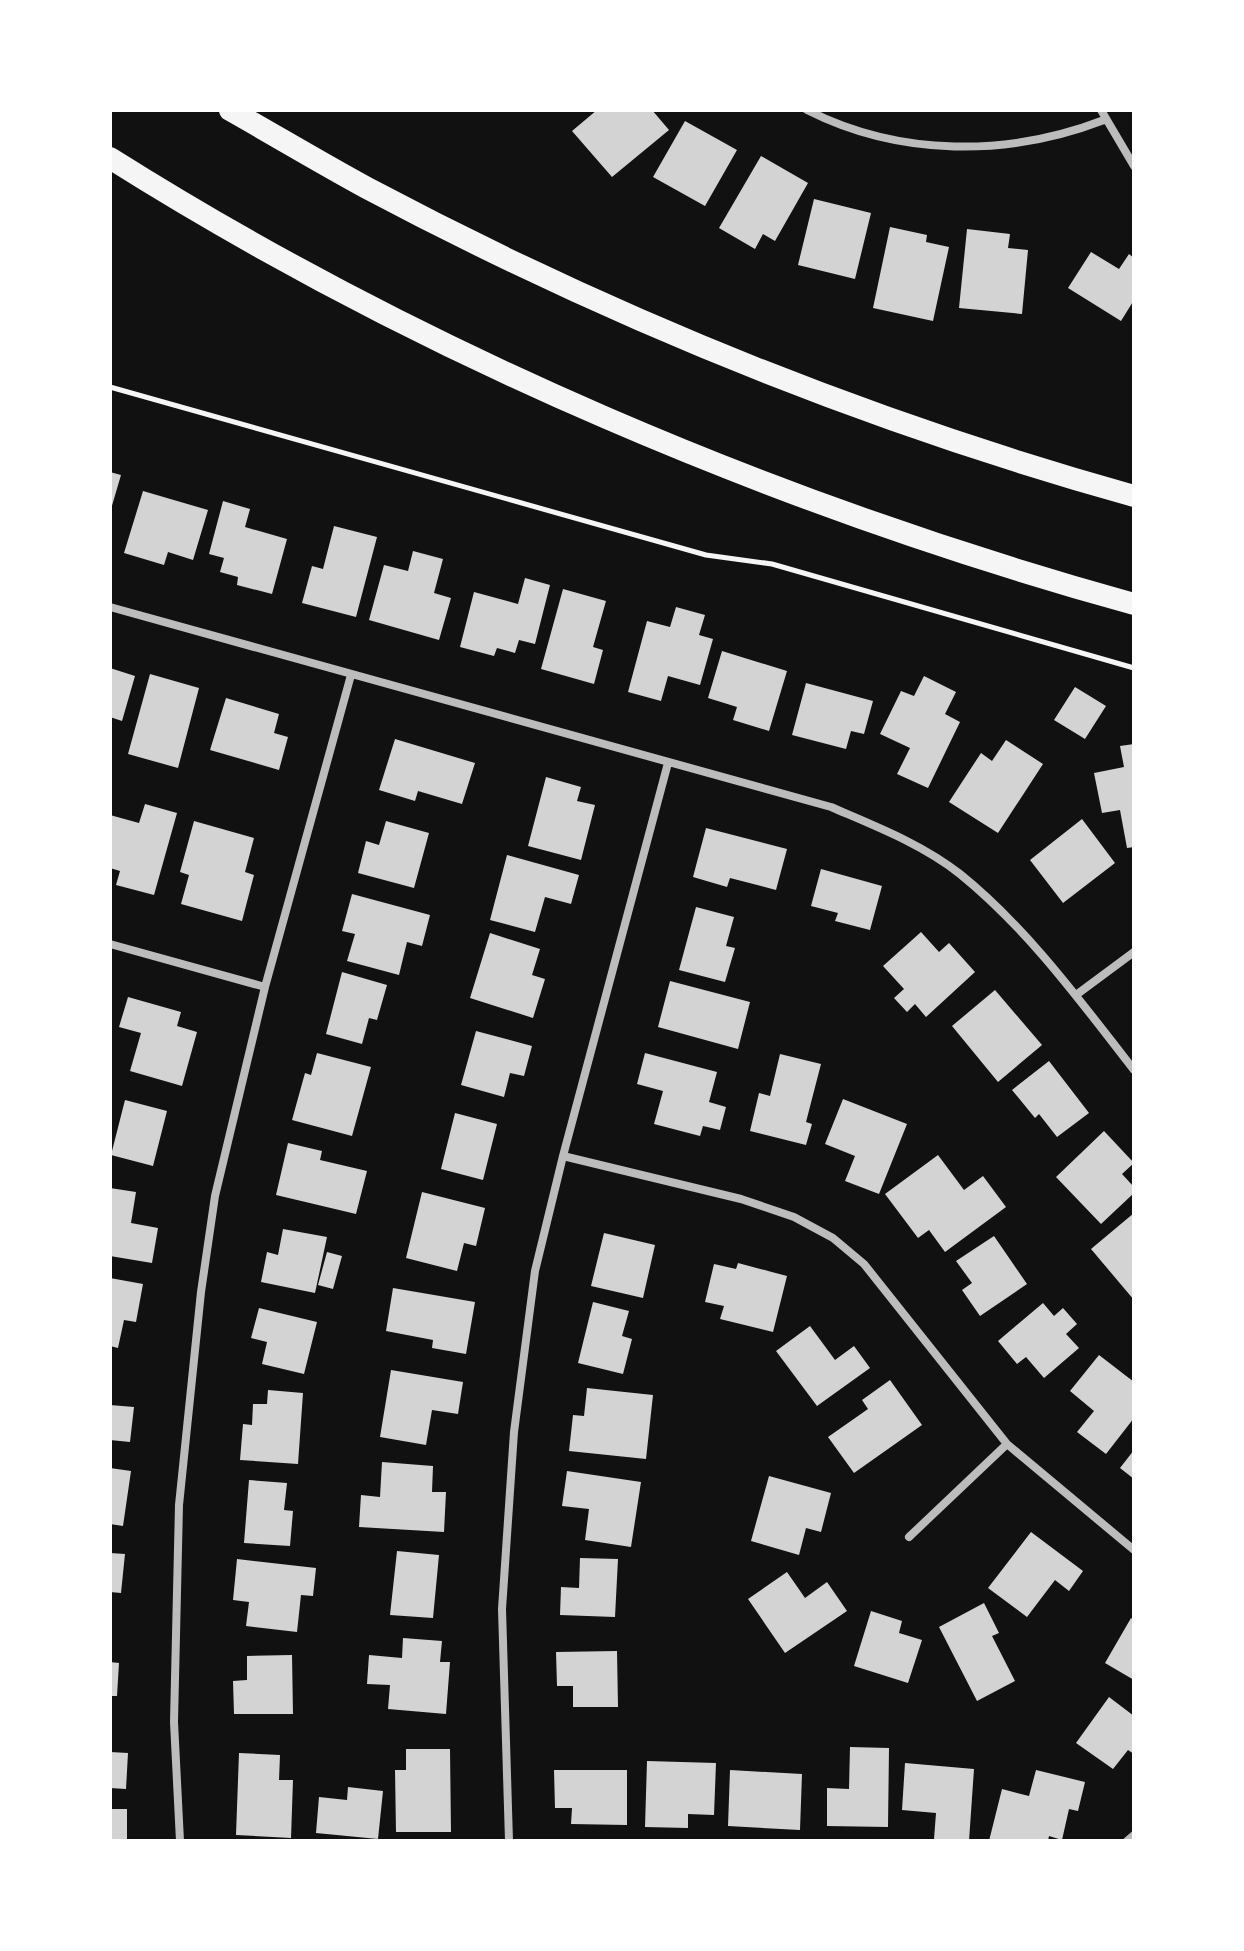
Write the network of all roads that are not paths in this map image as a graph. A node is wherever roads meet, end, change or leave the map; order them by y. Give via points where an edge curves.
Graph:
1 (230, 110) edge
2 (807, 110) edge
3 (1101, 110) edge
4 (1104, 120) junction
5 (110, 158) edge
6 (1134, 166) edge
7 (1134, 496) edge
8 (1134, 604) edge
9 (110, 607) edge
10 (351, 675) junction
11 (668, 763) junction
12 (110, 944) edge
13 (1134, 952) edge
14 (265, 987) junction
15 (1076, 995) junction
16 (1134, 1070) edge
17 (563, 1156) junction
18 (1007, 1444) junction
19 (909, 1537) dead end
20 (1134, 1550) edge
21 (1134, 1835) edge
22 (180, 1841) edge
23 (509, 1841) edge
24 (1127, 1841) edge

1 - 7 highway via 367,188 652,325 931,433
2 - 4 street via 881,138 936,147 1006,146
3 - 4 street
4 - 6 street
5 - 8 highway via 319,278 617,422 895,530
9 - 10 street
10 - 11 street
10 - 14 street
11 - 15 street via 831,807 901,836 959,873 1007,917
11 - 17 street
12 - 14 street
13 - 15 street
14 - 22 street via 215,1196 179,1505 174,1722
15 - 16 street
17 - 18 street via 741,1199 794,1217 833,1238 864,1264
17 - 23 street via 535,1271 509,1495 502,1609
18 - 19 street
18 - 20 street
21 - 24 street

